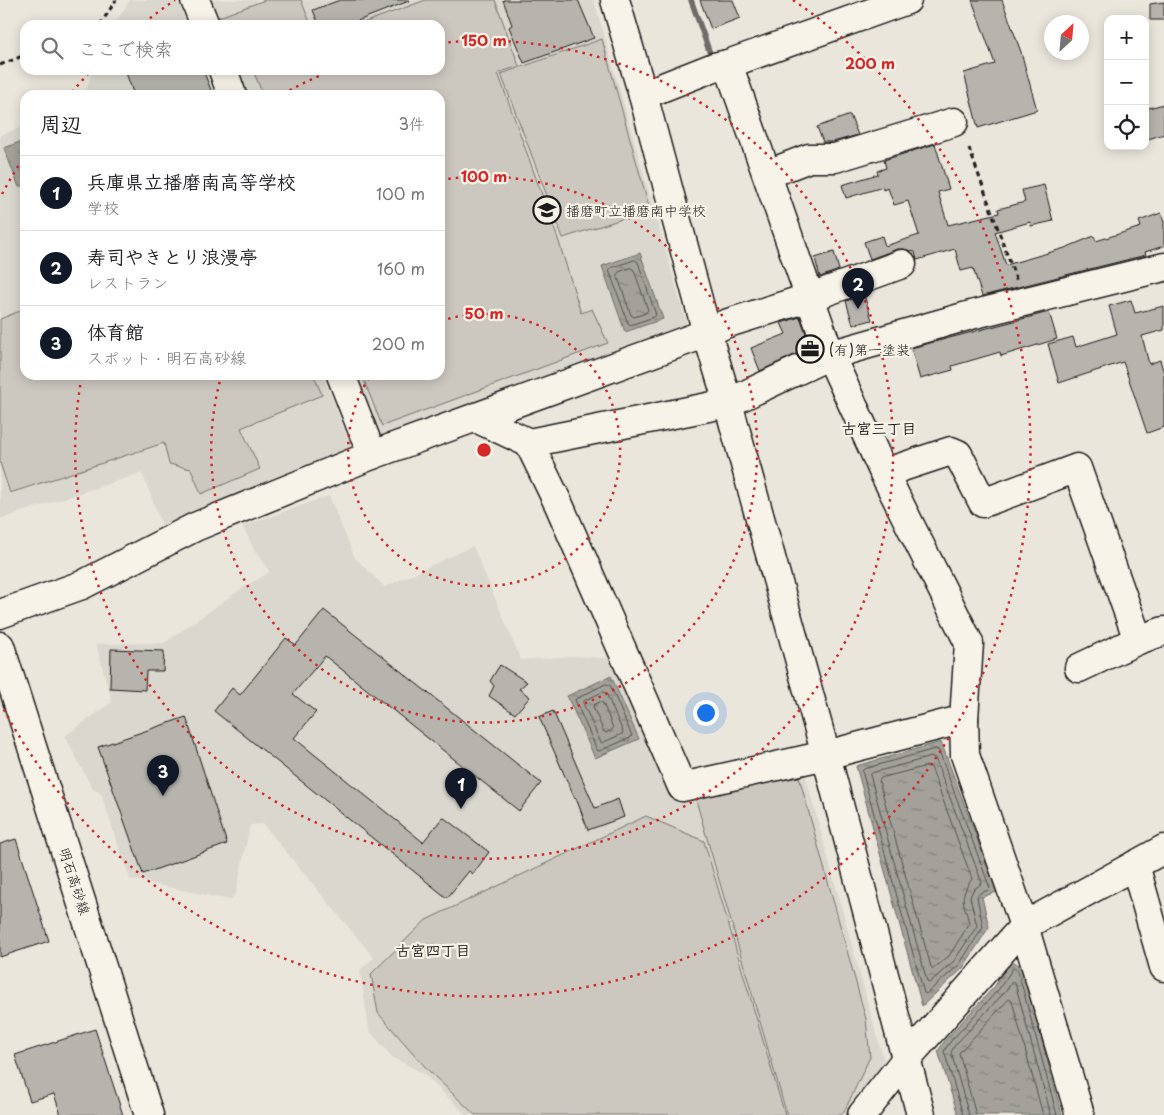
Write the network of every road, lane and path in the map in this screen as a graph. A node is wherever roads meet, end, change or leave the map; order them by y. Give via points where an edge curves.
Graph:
1 (116, 0) edge
2 (195, 0) edge
3 (614, 0) edge
4 (907, 0) edge
5 (103, 20) edge
6 (203, 20) edge
7 (20, 57) edge
8 (728, 64) junction
9 (0, 65) edge
10 (224, 75) edge
11 (230, 90) edge
12 (643, 95) junction
13 (954, 122) dead end
14 (968, 148) dead end
15 (768, 174) junction
16 (902, 264) dead end
17 (1164, 267) edge
18 (811, 297) junction
19 (1024, 301) junction
20 (707, 333) junction
21 (830, 355) junction
22 (343, 380) edge
23 (728, 403) junction
24 (476, 418) junction
25 (529, 443) junction
26 (372, 455) junction
27 (884, 473) junction
28 (0, 614) edge
29 (1164, 631) edge
30 (1138, 640) junction
31 (0, 646) edge
32 (1079, 668) dead end
33 (964, 719) junction
34 (826, 755) junction
35 (1164, 849) edge
36 (1135, 865) junction
37 (1024, 926) junction
38 (1164, 967) edge
39 (907, 1058) junction
40 (149, 1115) edge
41 (862, 1115) edge
42 (921, 1115) edge
43 (1080, 1115) edge

1 - 5 path
2 - 6 street
3 - 12 street
4 - 8 street
7 - 9 path
8 - 12 street
8 - 15 street
10 - 11 street
12 - 20 street
13 - 15 street via 835,158 809,158
14 - 19 path
15 - 18 street
16 - 18 street
17 - 19 street
18 - 20 street via 725,324
18 - 21 street
19 - 21 street
20 - 23 street
20 - 24 street
21 - 23 street
21 - 27 street
22 - 26 street
23 - 25 street
23 - 34 street
24 - 25 street
24 - 26 street
25 - 34 street via 682,787
26 - 28 street via 196,527 82,585
27 - 30 street via 950,450 958,454 983,503 1077,468
27 - 33 street via 969,642
29 - 30 street
30 - 32 street
31 - 40 street, 明石高砂線
33 - 34 street
33 - 37 street via 965,755
34 - 39 street
35 - 36 street
36 - 37 street
36 - 38 street
37 - 39 street
37 - 43 street
39 - 41 street
39 - 42 street

